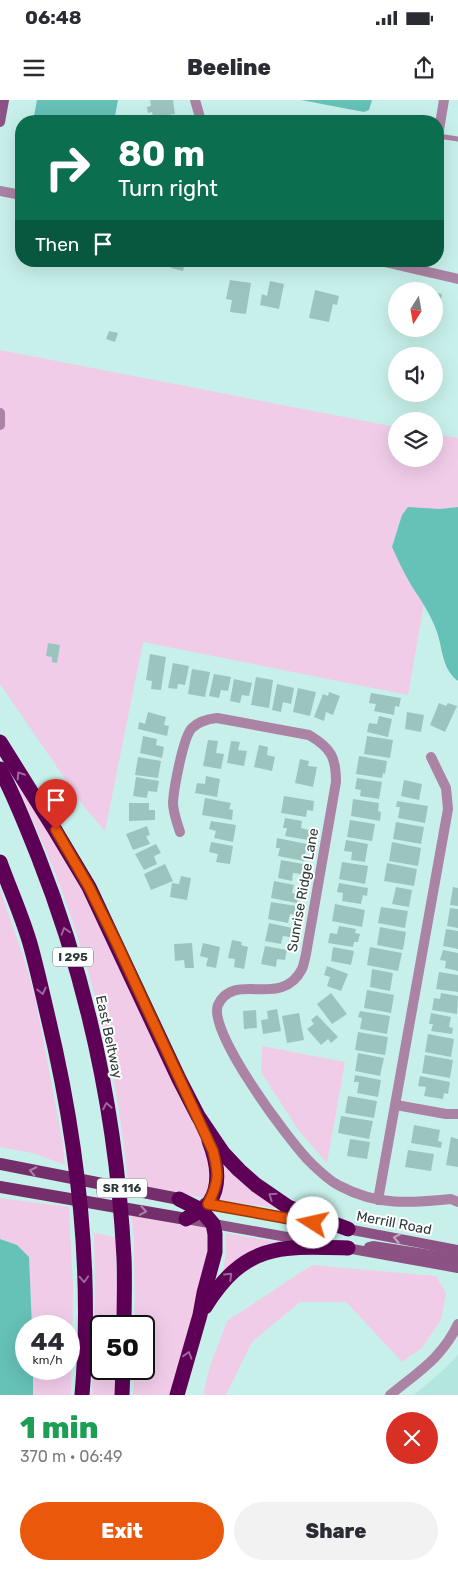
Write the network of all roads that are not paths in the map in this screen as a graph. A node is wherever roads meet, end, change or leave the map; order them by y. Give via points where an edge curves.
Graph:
1 (4, 100) edge
2 (195, 100) edge
3 (444, 100) edge
4 (199, 115) edge
5 (442, 115) edge
6 (0, 122) edge
7 (444, 137) edge
8 (458, 139) edge
9 (0, 191) edge
10 (15, 194) edge
11 (406, 267) edge
12 (458, 279) edge
13 (0, 413) edge
14 (0, 425) edge
15 (0, 742) edge
16 (431, 756) dead end
17 (0, 769) edge
18 (180, 832) dead end
19 (0, 862) edge
20 (396, 1105) junction
21 (458, 1114) edge
22 (198, 1116) junction
23 (0, 1164) edge
24 (0, 1186) edge
25 (179, 1199) joint
26 (378, 1200) junction
27 (458, 1202) edge
28 (205, 1207) junction
29 (186, 1219) junction
30 (213, 1224) junction
31 (348, 1229) junction
32 (355, 1250) junction
33 (458, 1250) edge
34 (458, 1259) edge
35 (458, 1268) edge
36 (124, 1315) edge
37 (200, 1315) junction
38 (458, 1324) edge
39 (123, 1380) edge
40 (393, 1394) edge
41 (82, 1395) edge
42 (122, 1395) edge
43 (177, 1395) edge

1 - 6 main road
2 - 4 street
3 - 5 street
7 - 8 lane
9 - 10 street
11 - 12 street
13 - 14 street
22 -> 15 highway via 89,887
16 - 20 street via 446,788 448,809
36 -> 17 highway, East Beltway / I 295 via 123,1238 115,1154 101,1073 78,976 50,885
18 - 26 street, Sunrise Ridge Lane via 173,802 184,743 191,729 202,720 216,718 309,735 323,743 330,752 336,766 336,782 302,969 282,987 267,991 234,990 217,1007 219,1027 267,1109 308,1160 338,1186
19 -> 41 highway, I 295 via 31,946 74,1147 85,1291
20 - 21 street
20 - 26 street
22 - 28 highway via 218,1169 216,1188
31 -> 22 highway via 288,1207 256,1185 223,1153
25 -> 23 main road, SR 116
24 -> 29 main road, SR 116
25 - 28 highway
26 - 27 street, Sunrise Ridge Lane via 402,1203 451,1199
28 - 29 highway
28 - 30 highway
28 - 31 main road, Merrill Road
29 - 30 main road, SR 116
30 - 32 main road, SR 116
30 - 37 highway via 215,1252
33 -> 31 main road, Merrill Road
32 - 34 main road via 373,1246
32 - 35 main road, SR 116
37 -> 32 highway via 228,1275 247,1261 284,1248
43 -> 37 highway
38 - 40 street via 450,1341 432,1362
39 - 42 highway

